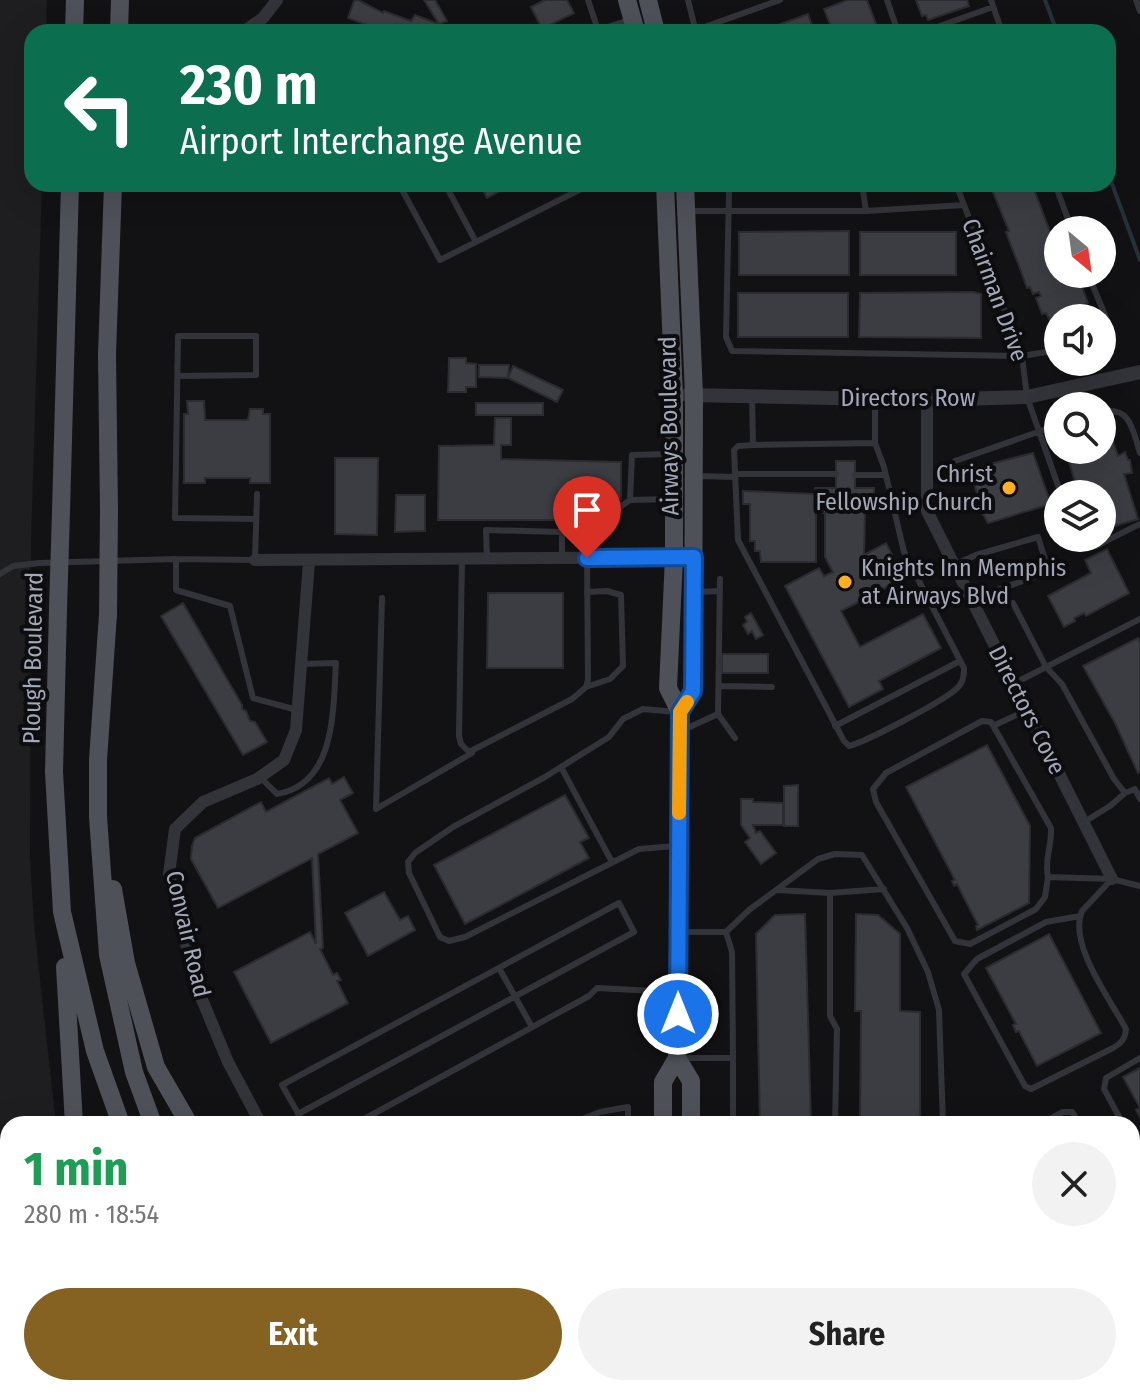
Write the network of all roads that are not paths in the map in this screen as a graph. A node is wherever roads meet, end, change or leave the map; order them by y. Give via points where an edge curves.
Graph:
1 (75, 0) edge
2 (120, 0) edge
3 (277, 0) edge
4 (588, 0) edge
5 (648, 0) edge
6 (688, 0) edge
7 (780, 0) edge
8 (887, 0) edge
9 (1136, 0) edge
10 (992, 3) edge
11 (1140, 11) edge
12 (74, 24) edge
13 (119, 24) edge
14 (254, 24) edge
15 (596, 24) edge
16 (654, 24) edge
17 (694, 24) edge
18 (715, 24) edge
19 (895, 24) edge
20 (942, 24) edge
21 (999, 24) edge
22 (70, 192) edge
23 (113, 192) edge
24 (403, 192) edge
25 (449, 192) edge
26 (575, 192) edge
27 (663, 192) edge
28 (665, 192) edge
29 (685, 192) edge
30 (729, 192) edge
31 (863, 192) edge
32 (959, 192) edge
33 (1058, 192) edge
34 (964, 205) junction
35 (728, 209) junction
36 (687, 211) junction
37 (866, 211) junction
38 (1067, 216) edge
39 (476, 242) junction
40 (1044, 352) edge
41 (1022, 356) junction
42 (1137, 373) edge
43 (178, 376) junction
44 (694, 395) junction
45 (674, 396) junction
46 (752, 397) junction
47 (1027, 397) junction
48 (875, 399) junction
49 (927, 400) junction
50 (1116, 410) edge
51 (1044, 429) edge
52 (1039, 431) junction
53 (875, 443) junction
54 (753, 445) junction
55 (674, 453) junction
56 (1140, 453) edge
57 (955, 461) dead end
58 (836, 474) dead end
59 (735, 475) junction
60 (855, 475) dead end
61 (885, 475) junction
62 (694, 476) junction
63 (1056, 480) edge
64 (257, 494) dead end
65 (674, 499) junction
66 (630, 500) junction
67 (256, 519) junction
68 (1140, 524) edge
69 (562, 532) junction
70 (1116, 536) edge
71 (674, 557) junction
72 (694, 557) junction
73 (587, 558) junction
74 (176, 559) junction
75 (562, 559) junction
76 (255, 560) junction
77 (462, 560) junction
78 (487, 560) junction
79 (309, 562) junction
80 (954, 565) junction
81 (0, 574) edge
82 (720, 579) dead end
83 (720, 591) junction
84 (587, 592) junction
85 (694, 592) junction
86 (382, 598) dead end
87 (971, 599) junction
88 (1013, 603) dead end
89 (1140, 619) edge
90 (960, 661) junction
91 (301, 664) junction
92 (1046, 667) junction
93 (1014, 684) junction
94 (719, 686) junction
95 (586, 687) junction
96 (772, 687) dead end
97 (297, 710) junction
98 (1027, 710) junction
99 (680, 712) junction
100 (718, 714) junction
101 (995, 725) junction
102 (835, 726) junction
103 (680, 732) junction
104 (735, 738) dead end
105 (475, 751) junction
106 (561, 767) junction
107 (260, 776) junction
108 (1137, 788) edge
109 (1125, 793) junction
110 (1140, 799) edge
111 (98, 817) junction
112 (1084, 822) junction
113 (679, 846) junction
114 (612, 862) junction
115 (1048, 877) junction
116 (1112, 879) junction
117 (1140, 886) edge
118 (776, 889) junction
119 (884, 889) junction
120 (830, 893) junction
121 (62, 912) junction
122 (1080, 916) junction
123 (678, 932) junction
124 (726, 932) junction
125 (499, 968) junction
126 (678, 992) junction
127 (515, 997) junction
128 (532, 1027) junction
129 (677, 1058) junction
130 (733, 1058) junction
131 (1140, 1058) edge
132 (298, 1114) joint
133 (74, 1116) edge
134 (118, 1116) edge
135 (150, 1116) edge
136 (184, 1116) edge
137 (257, 1116) edge
138 (370, 1116) edge
139 (590, 1116) edge
140 (628, 1116) edge
141 (663, 1116) edge
142 (691, 1116) edge
143 (733, 1116) edge
144 (835, 1116) edge
145 (943, 1116) edge
146 (1055, 1116) edge
147 (1075, 1116) edge
148 (1119, 1116) edge

1 - 12 main road
2 - 13 main road
3 - 14 street
4 - 15 lane
5 - 16 main road
6 - 17 lane
7 - 18 lane
8 - 19 lane
9 - 11 lane
10 - 20 lane
10 - 21 lane
22 - 121 main road, Plough Boulevard, bridge via 54,772
23 - 111 main road, bridge via 108,614
24 - 39 lane via 440,260
25 - 39 lane
26 - 39 lane
27 - 45 main road, Airways Boulevard
28 - 36 lane
29 - 36 main road, Airways Boulevard
30 - 35 lane
31 - 37 lane
32 - 34 lane, Chairman Drive
33 - 38 lane
34 - 37 lane
34 - 41 lane, Chairman Drive
35 - 36 lane
35 - 37 lane
35 - 41 lane via 726,337 732,351
36 - 44 main road, Airways Boulevard
40 - 41 lane
41 - 47 lane, Chairman Drive
42 - 47 street, Directors Row
43 - 43 lane via 178,336 256,336 256,375
43 - 67 lane via 175,518
44 - 45 street, Directors Row
44 - 46 street, Directors Row
44 - 62 main road, Airways Boulevard
45 - 55 main road, Airways Boulevard
46 - 48 street, Directors Row
46 - 54 lane
47 - 49 street, Directors Row
47 - 52 lane, Chairman Drive
48 - 49 street, Directors Row
48 - 53 lane
49 - 80 street, Directors Cove via 927,511
50 - 56 lane via 1131,426
51 - 52 lane
52 - 57 lane
52 - 63 lane, Chairman Drive
53 - 54 lane
53 - 61 lane
54 - 59 lane via 736,447
55 - 65 main road, Airways Boulevard
55 - 66 lane via 632,455
58 - 59 lane
59 - 62 lane
59 - 102 lane via 738,540
60 - 61 lane
61 - 90 lane via 904,552
62 - 72 main road, Airways Boulevard
64 - 67 lane
65 - 66 lane
65 - 71 main road, Airways Boulevard
66 - 69 lane via 603,519
67 - 76 lane
68 - 70 lane
69 - 75 lane
69 - 78 lane via 486,530
71 - 72 street
71 - 73 street
71 - 99 main road, Airways Boulevard via 668,688
72 - 85 main road, Airways Boulevard
73 - 75 street
73 - 84 lane
74 - 76 lane
74 - 81 lane via 39,563 13,566
74 - 97 lane via 176,590 230,606 253,698
75 - 78 street
76 - 79 street
77 - 78 street
77 - 79 street
77 - 105 lane via 459,736 465,750
79 - 91 street, Convair Road
80 - 87 street, Directors Cove
80 - 87 lane via 1038,537 1049,572
82 - 83 lane
83 - 85 lane
83 - 94 lane
84 - 95 lane
84 - 95 lane via 621,595 623,666 610,679
85 - 99 main road, Airways Boulevard via 693,691
86 - 105 lane via 376,809
87 - 93 street, Directors Cove
88 - 92 lane
89 - 92 lane
90 - 102 lane
90 - 102 lane via 964,678 957,689 856,745 849,746
91 - 97 street, Convair Road
91 - 107 lane via 336,663 328,744 316,771 289,793 277,794
92 - 93 lane
92 - 109 lane via 1062,684
93 - 98 street, Directors Cove
94 - 96 lane
94 - 100 lane
95 - 105 lane
97 - 107 street, Convair Road via 296,730 284,760
98 - 101 lane
98 - 112 street, Directors Cove
99 - 103 main road, Airways Boulevard
99 - 106 lane via 643,709
100 - 103 lane
100 - 104 lane
101 - 115 lane via 1051,828
101 - 115 lane via 982,721 886,773 873,789 876,802 955,941 970,944 1036,909 1045,897
103 - 113 main road, Airways Boulevard
106 - 114 lane
106 - 114 lane via 453,827 408,862 440,937 465,937
107 - 137 street, Convair Road via 203,802 175,829 169,874 196,985
108 - 109 lane
108 - 110 lane
109 - 112 lane
111 - 135 main road via 108,955 134,1072
111 - 136 main road via 126,963 156,1067
112 - 116 street, Directors Cove
113 - 114 lane via 639,849
113 - 123 main road, Airways Boulevard
115 - 116 lane
116 - 117 lane
116 - 122 lane
118 - 119 lane via 818,859 835,854 862,855
118 - 120 lane
118 - 124 lane
119 - 120 lane
119 - 145 lane via 928,972 939,1010
120 - 144 lane
121 - 133 main road
121 - 134 main road, Plough Boulevard via 95,1051
122 - 122 lane via 1078,936 1126,1035 1113,1048 1031,1089 964,974 977,959 1046,922
123 - 124 lane
123 - 126 main road, Airways Boulevard
124 - 130 lane via 732,952
125 - 127 lane
125 - 127 lane via 619,903 634,932
125 - 132 lane via 282,1085
126 - 128 lane via 597,988
126 - 129 main road, Airways Boulevard
127 - 128 lane
127 - 132 lane
128 - 138 lane
129 - 130 lane
129 - 141 main road, Airways Boulevard via 663,1082
129 - 142 main road, Airways Boulevard via 691,1081
130 - 143 lane
131 - 148 lane via 1103,1083
139 - 140 lane via 628,1107
146 - 147 lane

